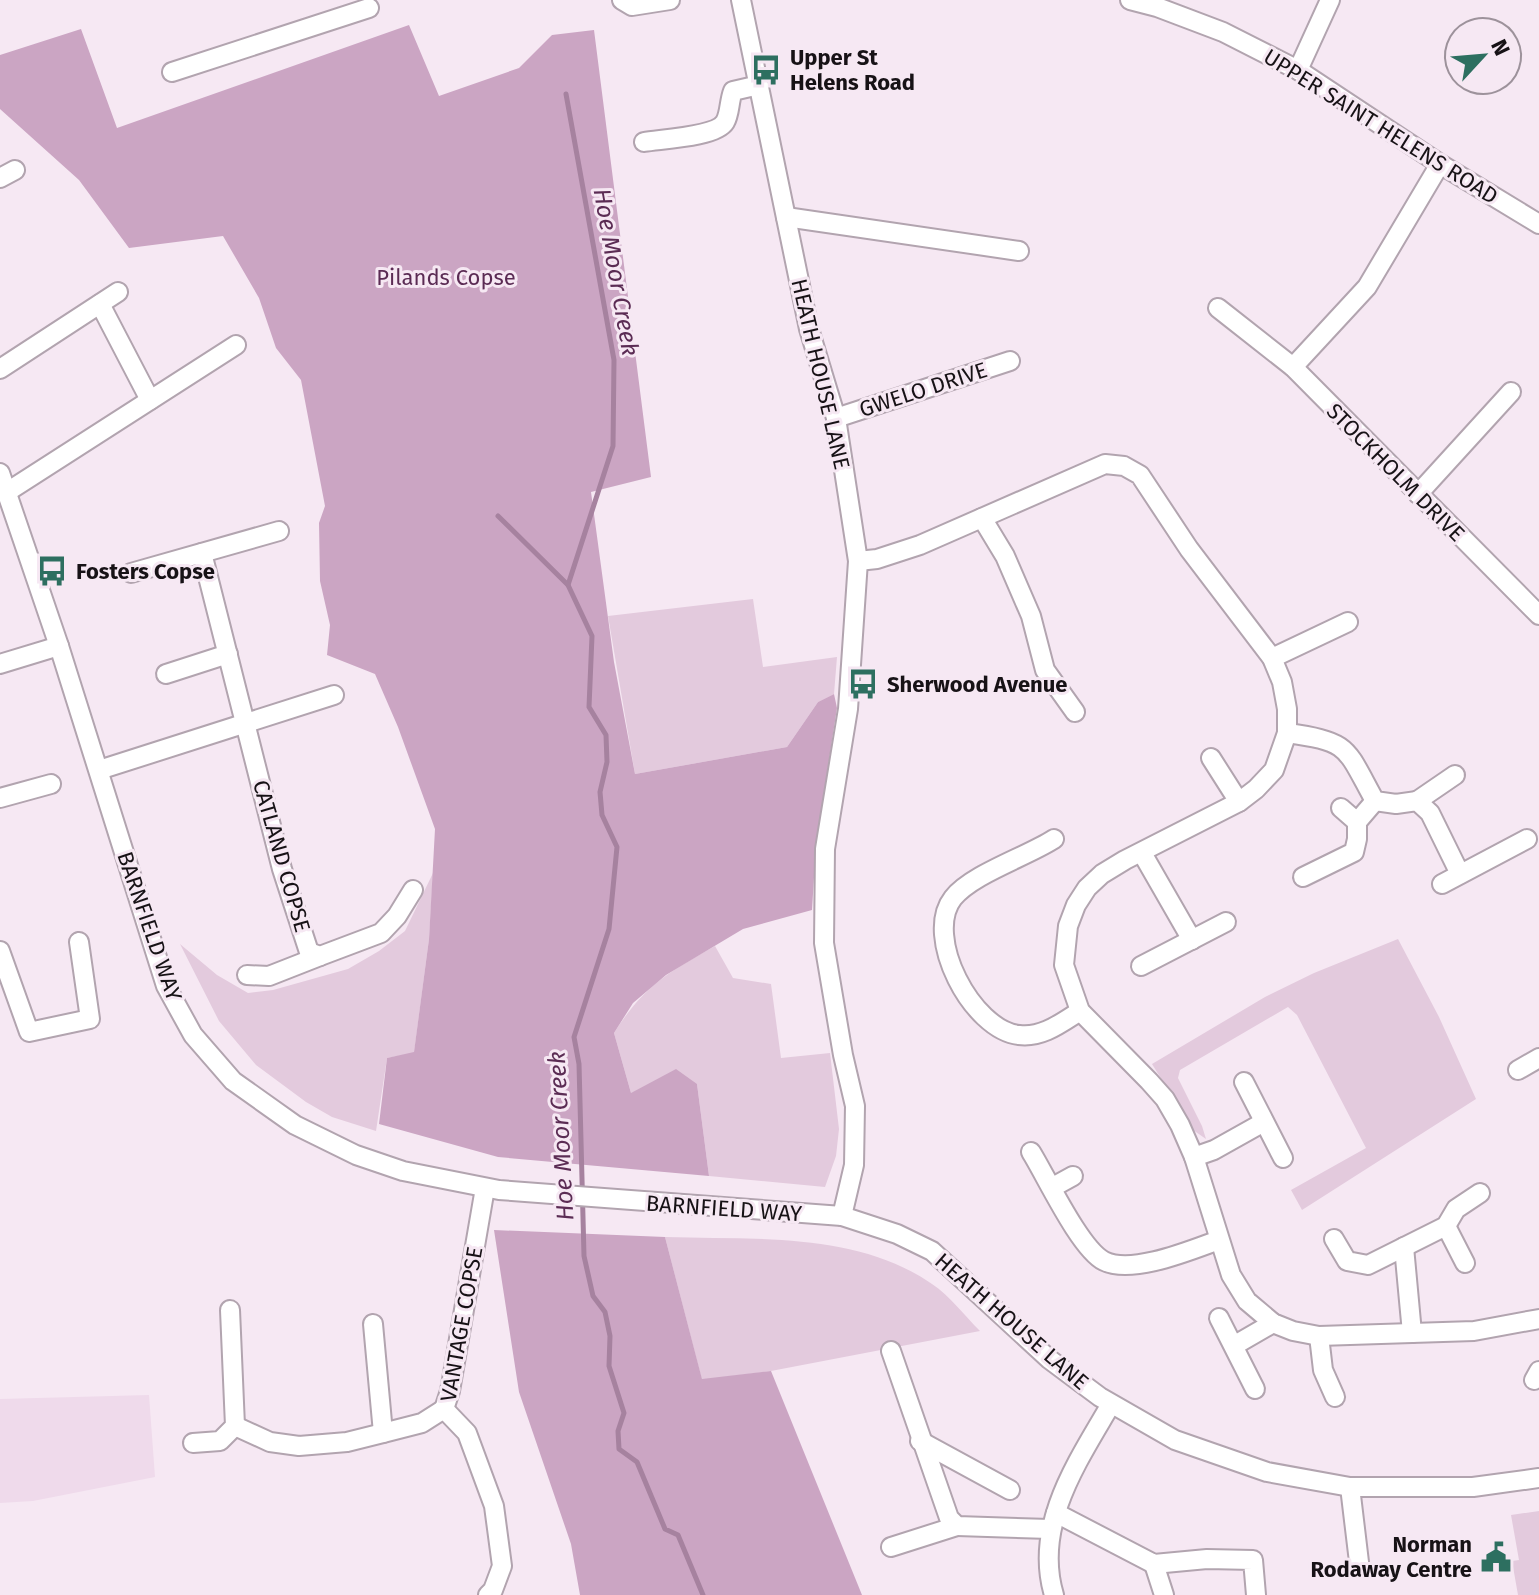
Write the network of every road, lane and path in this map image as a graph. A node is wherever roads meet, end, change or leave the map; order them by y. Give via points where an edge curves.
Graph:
1 (622, 0) edge
2 (670, 0) edge
3 (741, 0) edge
4 (1130, 0) edge
5 (1330, 0) edge
6 (343, 8) edge
7 (369, 8) dead end
8 (1298, 70) junction
9 (172, 72) dead end
10 (759, 85) junction
11 (644, 142) dead end
12 (1440, 164) junction
13 (786, 217) junction
14 (1539, 224) edge
15 (1019, 251) dead end
16 (118, 292) dead end
17 (100, 304) junction
18 (1218, 308) dead end
19 (236, 345) dead end
20 (1010, 361) dead end
21 (1293, 367) junction
22 (0, 369) edge
23 (1512, 390) dead end
24 (150, 400) junction
25 (836, 418) junction
26 (0, 473) edge
27 (7, 492) junction
28 (1418, 494) junction
29 (982, 518) junction
30 (279, 531) dead end
31 (202, 553) junction
32 (858, 561) junction
33 (131, 573) dead end
34 (1539, 615) edge
35 (1348, 622) dead end
36 (59, 646) junction
37 (228, 654) junction
38 (1272, 658) junction
39 (0, 664) edge
40 (166, 674) dead end
41 (334, 695) dead end
42 (1075, 712) dead end
43 (246, 725) junction
44 (1287, 733) junction
45 (1211, 758) dead end
46 (99, 770) junction
47 (1455, 775) dead end
48 (51, 784) dead end
49 (0, 798) edge
50 (1375, 801) junction
51 (1417, 801) junction
52 (1239, 802) junction
53 (1341, 808) dead end
54 (1357, 822) junction
55 (1054, 839) dead end
56 (1527, 839) dead end
57 (1142, 853) junction
58 (1460, 874) junction
59 (1303, 877) dead end
60 (1442, 884) dead end
61 (413, 890) dead end
62 (1226, 922) dead end
63 (1192, 940) junction
64 (79, 942) dead end
65 (0, 951) edge
66 (320, 956) junction
67 (1141, 966) dead end
68 (247, 975) dead end
69 (1080, 1011) junction
70 (1539, 1058) edge
71 (1518, 1070) dead end
72 (1244, 1082) dead end
73 (1264, 1122) junction
74 (1031, 1152) dead end
75 (1194, 1157) junction
76 (1283, 1158) dead end
77 (1073, 1176) dead end
78 (1053, 1187) junction
79 (492, 1189) junction
80 (1480, 1193) dead end
81 (842, 1216) junction
82 (1446, 1226) junction
83 (1334, 1239) dead end
84 (1219, 1240) junction
85 (1404, 1247) junction
86 (1465, 1263) dead end
87 (230, 1310) dead end
88 (1219, 1318) dead end
89 (1539, 1319) edge
90 (1273, 1323) junction
91 (373, 1324) dead end
92 (1412, 1333) junction
93 (1319, 1336) junction
94 (1235, 1345) junction
95 (891, 1351) dead end
96 (1255, 1389) dead end
97 (1335, 1397) dead end
98 (1111, 1404) junction
99 (444, 1409) junction
100 (235, 1426) junction
101 (383, 1433) junction
102 (920, 1441) junction
103 (193, 1443) dead end
104 (1539, 1478) edge
105 (1350, 1487) junction
106 (1010, 1490) dead end
107 (1053, 1521) junction
108 (957, 1526) junction
109 (891, 1547) dead end
110 (1359, 1562) dead end
111 (1154, 1564) junction
112 (494, 1593) edge
113 (1054, 1595) edge
114 (1164, 1595) edge
115 (1256, 1595) edge

1 - 2 street via 632,6
3 - 10 street, HEATH HOUSE LANE
4 - 8 street, UPPER SAINT HELENS ROAD via 1223,32
5 - 8 street
6 - 7 street
6 - 9 street
8 - 12 street, UPPER SAINT HELENS ROAD
10 - 11 street via 733,91 720,128
10 - 13 street, HEATH HOUSE LANE
12 - 14 street, UPPER SAINT HELENS ROAD
12 - 21 street via 1367,287
13 - 15 street
13 - 25 street, HEATH HOUSE LANE via 809,329
16 - 17 street
17 - 22 street
17 - 24 street
18 - 21 street, STOCKHOLM DRIVE
19 - 24 street
20 - 25 street, GWELO DRIVE
21 - 28 street, STOCKHOLM DRIVE
23 - 28 street
24 - 27 street
25 - 32 street, HEATH HOUSE LANE
26 - 27 street, BARNFIELD WAY
27 - 36 street, BARNFIELD WAY
28 - 34 street, STOCKHOLM DRIVE
29 - 32 street via 920,545
29 - 38 street via 1105,464 1124,466 1140,475
29 - 42 street via 1031,616 1045,670
30 - 31 street
31 - 33 street
31 - 37 street, CATLAND COPSE
32 - 81 street, HEATH HOUSE LANE via 848,709 825,849 824,943 855,1106 854,1165
35 - 38 street
36 - 39 street
36 - 46 street, BARNFIELD WAY
37 - 40 street
37 - 43 street, CATLAND COPSE
38 - 44 street via 1282,682
41 - 43 street
43 - 46 street
43 - 66 street, CATLAND COPSE via 282,869 309,952
44 - 50 street via 1340,744
44 - 52 street via 1274,770
45 - 52 street
46 - 79 street, BARNFIELD WAY via 166,986 193,1035 233,1081 295,1125 356,1155 403,1171
47 - 51 street
48 - 49 street
50 - 51 street
50 - 54 street
51 - 58 street via 1430,813
52 - 57 street
53 - 54 street
54 - 59 street via 1354,852
55 - 69 street via 1037,860 974,880 954,896 945,912 947,953 968,999 1007,1033 1040,1034
56 - 58 street
57 - 63 street
57 - 69 street via 1102,874 1076,905 1064,944 1064,965
58 - 60 street
61 - 66 street, CATLAND COPSE via 381,933
62 - 63 street
63 - 67 street
64 - 65 street via 90,1019 29,1032
66 - 68 street via 269,976
69 - 75 street via 1165,1099
70 - 71 street
72 - 73 street
73 - 75 street
73 - 76 street
74 - 78 street
75 - 84 street
77 - 78 street
78 - 84 street via 1083,1242 1103,1261 1125,1265 1172,1257
79 - 81 street, BARNFIELD WAY
79 - 99 street, VANTAGE COPSE
80 - 82 street via 1456,1209
81 - 98 street, HEATH HOUSE LANE via 932,1251 1049,1359
82 - 85 street
82 - 86 street
83 - 85 street via 1347,1261 1368,1265
84 - 90 street via 1247,1301
85 - 92 street
87 - 100 street
88 - 94 street
89 - 92 street via 1474,1331
90 - 93 street
90 - 94 street
91 - 101 street
92 - 93 street
93 - 97 street via 1323,1370
94 - 96 street
95 - 102 street
98 - 105 street, HEATH HOUSE LANE via 1175,1440 1267,1472
98 - 107 street via 1071,1471
99 - 101 street via 422,1423
99 - 112 street, VANTAGE COPSE via 467,1433 494,1506 502,1566
100 - 101 street via 270,1442 299,1446
100 - 103 street via 220,1441
102 - 106 street
102 - 108 street via 949,1518
104 - 105 street, HEATH HOUSE LANE via 1473,1487
105 - 110 street
107 - 108 street
107 - 111 street
107 - 113 street
108 - 109 street
111 - 114 street
111 - 115 street via 1253,1560

